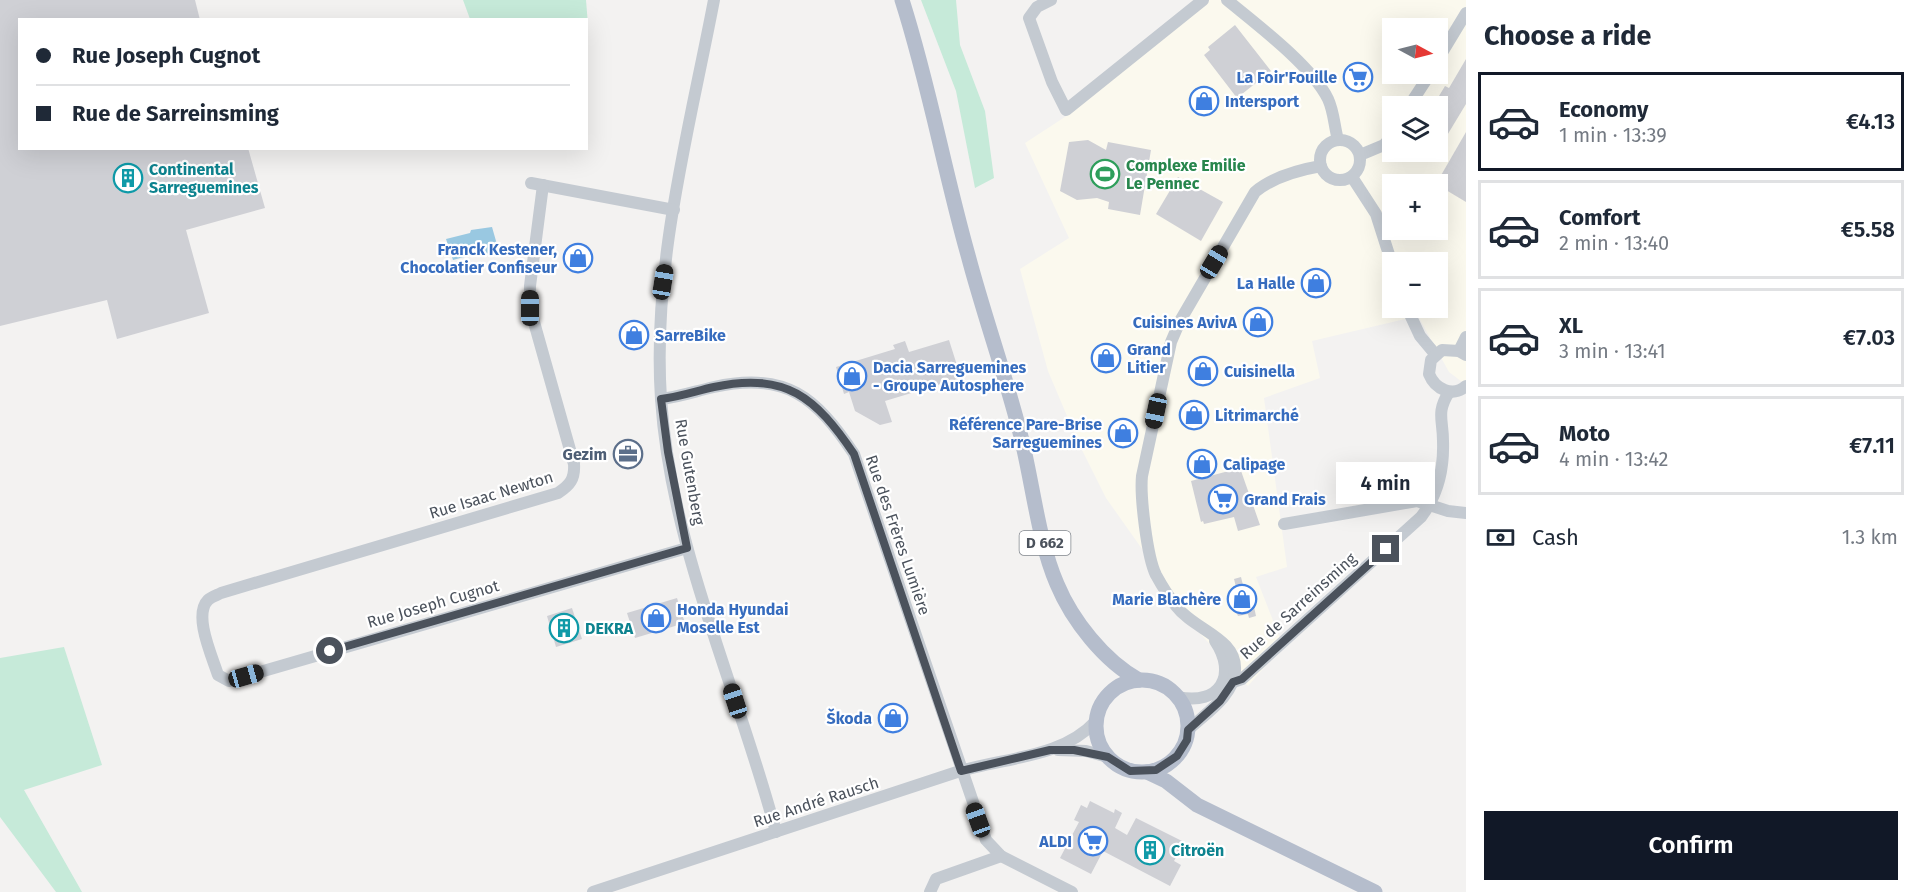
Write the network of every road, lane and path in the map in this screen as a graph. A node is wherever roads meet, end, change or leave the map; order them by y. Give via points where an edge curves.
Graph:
1 (714, 0) edge
2 (902, 0) edge
3 (1051, 0) edge
4 (1203, 0) edge
5 (1227, 0) edge
6 (1466, 13) edge
7 (1448, 43) edge
8 (1338, 140) junction
9 (1382, 146) edge
10 (1360, 155) junction
11 (1321, 166) junction
12 (1352, 177) junction
13 (674, 210) junction
14 (1388, 252) edge
15 (1412, 318) edge
16 (1466, 337) edge
17 (1462, 353) edge
18 (1435, 354) junction
19 (1466, 386) edge
20 (1449, 392) junction
21 (661, 399) junction
22 (1431, 505) junction
23 (1466, 513) edge
24 (1284, 524) dead end
25 (687, 548) junction
26 (1213, 637) junction
27 (209, 646) joint
28 (1100, 647) junction
29 (1139, 680) junction
30 (1233, 682) junction
31 (1108, 694) junction
32 (1178, 697) junction
33 (1096, 721) junction
34 (1188, 730) junction
35 (1050, 750) junction
36 (1177, 756) junction
37 (1108, 757) junction
38 (961, 771) junction
39 (1148, 772) junction
40 (1183, 794) junction
41 (776, 832) junction
42 (1001, 856) junction
43 (593, 892) edge
44 (930, 892) edge
45 (1072, 892) edge
46 (1375, 892) edge

1 - 13 street, Rue Gutenberg
2 - 28 main road, D 662 via 968,256 1018,427 1050,564 1065,600
3 - 4 street via 1036,7 1029,18 1066,110
5 - 8 street via 1297,60 1327,96 1335,115
6 - 7 street
8 - 10 street via 1353,144
8 - 11 street via 1323,149
9 - 10 street
10 - 12 street via 1360,165
11 - 12 street via 1333,179
11 - 26 street via 1274,180 1255,192 1171,342 1142,476 1142,498 1156,575 1185,617
12 - 14 street via 1376,214
13 - 21 street, Rue Gutenberg via 663,282
13 - 27 street, Rue Isaac Newton via 537,184 530,308 574,464 575,474 569,486 558,493 221,593 209,599 203,608 201,618
15 - 18 street
16 - 17 street
17 - 18 street via 1448,349
18 - 20 street via 1429,374 1437,386
19 - 20 street
20 - 22 street via 1441,405 1441,477
21 - 25 street, Rue Gutenberg
21 - 38 street, Rue des Frères Lumière via 754,381 794,390 832,421 854,454
22 - 23 street
22 - 24 street via 1417,501
22 - 30 street, Rue de Sarreinsming via 1242,679
25 - 27 street, Rue Joseph Cugnot via 229,681 218,675
25 - 41 street, Rue Gutenberg
26 - 30 street via 1225,642 1233,656
26 - 32 street via 1225,658 1221,686 1202,698
28 - 29 main road, D 662
28 - 31 main road, D 662 via 1110,675
29 - 31 main road via 1122,684
29 - 32 main road via 1161,683
30 - 34 street, Rue de Sarreinsming via 1220,701
31 - 33 main road
32 - 34 main road via 1188,718
33 - 35 street, Rue André Rausch via 1075,740
33 - 37 main road via 1098,740
34 - 36 main road
35 - 37 street, Rue André Rausch
35 - 38 street, Rue André Rausch
36 - 39 main road via 1164,767
36 - 40 main road via 1176,775
37 - 39 main road via 1130,771
38 - 41 street, Rue André Rausch
38 - 42 street, Rue des Frères Lumière via 986,840
39 - 40 main road
40 - 46 main road via 1197,805
41 - 43 street, Rue André Rausch
42 - 44 street via 936,879
42 - 45 street

